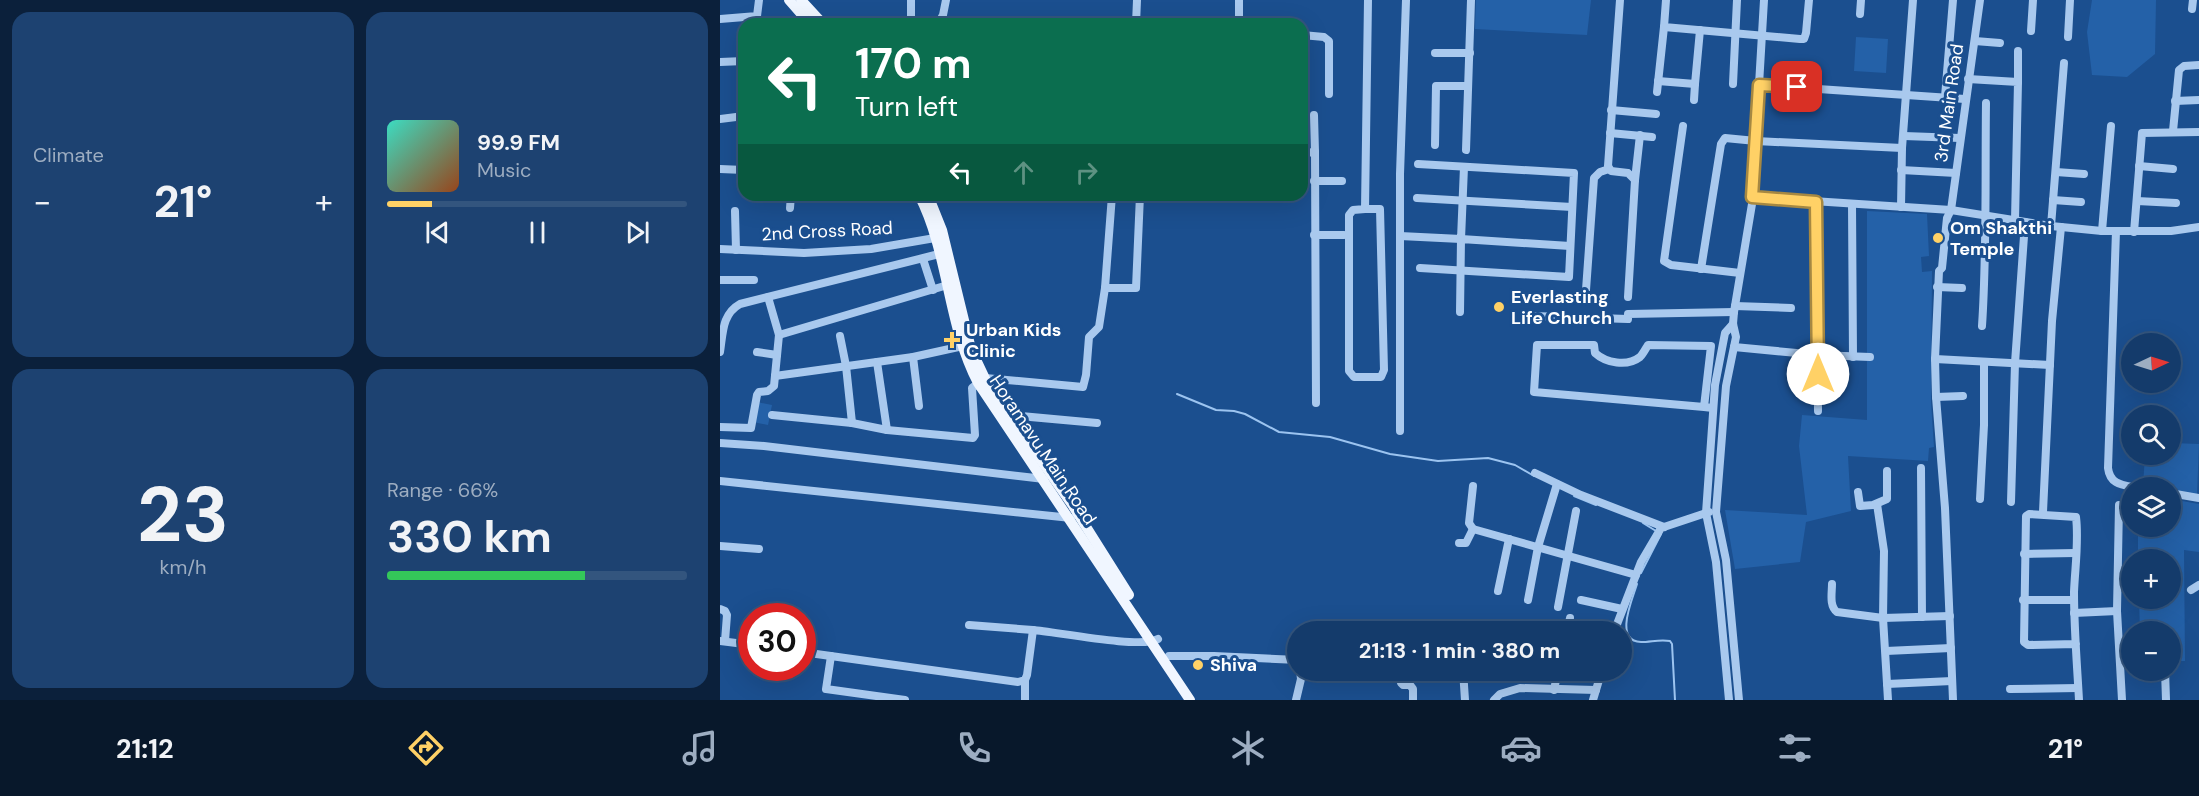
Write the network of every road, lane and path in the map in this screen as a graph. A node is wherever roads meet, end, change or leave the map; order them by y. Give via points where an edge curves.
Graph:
1 (759, 0) edge
2 (789, 0) edge
3 (801, 0) edge
4 (912, 0) edge
5 (946, 0) edge
6 (1137, 0) edge
7 (1239, 0) edge
8 (1368, 0) edge
9 (1406, 0) edge
10 (1471, 0) edge
11 (1620, 0) edge
12 (1666, 0) edge
13 (1737, 0) edge
14 (1764, 0) edge
15 (1809, 0) edge
16 (1860, 0) edge
17 (1913, 0) edge
18 (1953, 0) edge
19 (1980, 0) edge
20 (2033, 0) edge
21 (2070, 0) edge
22 (1860, 14) dead end
23 (805, 18) edge
24 (818, 18) edge
25 (911, 18) edge
26 (941, 18) edge
27 (1136, 18) edge
28 (1239, 18) edge
29 (720, 19) edge
30 (1664, 27) junction
31 (1700, 30) junction
32 (2031, 31) dead end
33 (1735, 33) junction
34 (1762, 35) junction
35 (1308, 36) edge
36 (2068, 37) dead end
37 (1975, 41) junction
38 (2000, 43) dead end
39 (2018, 51) dead end
40 (1435, 53) dead end
41 (1470, 53) junction
42 (738, 61) edge
43 (720, 62) edge
44 (2064, 63) dead end
45 (2199, 65) edge
46 (1968, 79) junction
47 (1658, 81) junction
48 (2018, 82) junction
49 (1695, 84) junction
50 (1733, 84) dead end
51 (1759, 85) junction
52 (1468, 86) junction
53 (1657, 92) dead end
54 (1329, 94) dead end
55 (1908, 94) junction
56 (1945, 97) junction
57 (1965, 99) junction
58 (1694, 100) dead end
59 (2199, 100) edge
60 (2175, 101) junction
61 (1986, 103) dead end
62 (1611, 110) junction
63 (1656, 114) dead end
64 (1314, 115) dead end
65 (738, 117) edge
66 (720, 119) edge
67 (1683, 126) dead end
68 (2111, 126) dead end
69 (2173, 131) junction
70 (2199, 132) edge
71 (1610, 133) junction
72 (1640, 135) junction
73 (1904, 136) junction
74 (1652, 137) dead end
75 (1960, 138) junction
76 (1756, 141) junction
77 (1435, 145) dead end
78 (1902, 148) junction
79 (1466, 150) dead end
80 (1315, 152) junction
81 (1308, 153) edge
82 (1418, 164) dead end
83 (2139, 166) junction
84 (1464, 167) junction
85 (720, 169) edge
86 (1609, 169) junction
87 (2173, 169) dead end
88 (738, 170) edge
89 (1901, 170) junction
90 (2056, 172) junction
91 (1956, 173) junction
92 (2084, 174) dead end
93 (1635, 180) junction
94 (1314, 181) junction
95 (1342, 181) dead end
96 (1752, 197) junction
97 (1416, 198) dead end
98 (2053, 200) junction
99 (790, 201) edge
100 (921, 201) edge
101 (930, 201) edge
102 (1112, 201) edge
103 (1140, 201) edge
104 (1463, 201) junction
105 (2137, 201) junction
106 (1816, 202) junction
107 (2081, 202) dead end
108 (2175, 203) dead end
109 (1852, 204) junction
110 (1572, 207) junction
111 (1900, 207) junction
112 (790, 208) dead end
113 (1365, 209) junction
114 (1951, 210) junction
115 (735, 211) dead end
116 (1984, 214) junction
117 (2015, 220) junction
118 (2025, 222) junction
119 (2056, 226) junction
120 (2199, 226) edge
121 (2102, 231) junction
122 (2116, 231) junction
123 (2134, 232) junction
124 (1314, 235) junction
125 (1344, 235) dead end
126 (1400, 236) junction
127 (935, 238) junction
128 (1461, 239) junction
129 (1570, 246) junction
130 (720, 249) edge
131 (736, 250) junction
132 (939, 254) junction
133 (923, 259) junction
134 (1420, 268) dead end
135 (1701, 269) junction
136 (1461, 270) junction
137 (1740, 273) junction
138 (720, 280) edge
139 (754, 280) dead end
140 (951, 284) junction
141 (1938, 287) junction
142 (1105, 288) junction
143 (1962, 288) dead end
144 (933, 290) junction
145 (1586, 290) dead end
146 (768, 297) junction
147 (1628, 297) dead end
148 (1791, 308) dead end
149 (1735, 309) junction
150 (1460, 312) dead end
151 (1533, 315) dead end
152 (1733, 324) junction
153 (1947, 325) dead end
154 (1936, 326) junction
155 (1982, 326) dead end
156 (779, 335) junction
157 (840, 336) dead end
158 (963, 346) junction
159 (1711, 346) junction
160 (1722, 347) junction
161 (1734, 347) junction
162 (720, 352) edge
163 (757, 352) dead end
164 (777, 355) junction
165 (1818, 355) junction
166 (913, 357) junction
167 (1853, 357) junction
168 (1870, 357) dead end
169 (1935, 359) junction
170 (877, 362) junction
171 (1984, 362) junction
172 (2015, 363) junction
173 (2050, 365) junction
174 (846, 366) junction
175 (775, 376) junction
176 (981, 380) junction
177 (1963, 396) dead end
178 (1936, 397) junction
179 (1316, 403) dead end
180 (919, 406) dead end
181 (1708, 407) junction
182 (1818, 411) dead end
183 (772, 415) dead end
184 (1009, 415) junction
185 (852, 423) junction
186 (1097, 423) dead end
187 (720, 427) edge
188 (887, 430) junction
189 (1400, 431) dead end
190 (720, 443) edge
191 (1921, 468) dead end
192 (1887, 471) dead end
193 (1535, 473) dead end
194 (1044, 479) junction
195 (720, 481) edge
196 (2121, 484) edge
197 (1473, 486) dead end
198 (1556, 486) junction
199 (1858, 492) dead end
200 (2181, 495) edge
201 (2199, 498) edge
202 (1980, 499) dead end
203 (2011, 502) dead end
204 (1877, 504) junction
205 (2120, 505) dead end
206 (1576, 511) dead end
207 (1716, 512) junction
208 (2043, 512) dead end
209 (1706, 513) junction
210 (1074, 516) junction
211 (1473, 529) junction
212 (1661, 530) junction
213 (1509, 539) junction
214 (1459, 543) dead end
215 (720, 546) edge
216 (1538, 547) junction
217 (759, 549) dead end
218 (2075, 553) junction
219 (2024, 554) junction
220 (1569, 555) junction
221 (1636, 574) junction
222 (1832, 584) dead end
223 (1498, 591) dead end
224 (1528, 600) dead end
225 (1581, 600) dead end
226 (2023, 600) junction
227 (2074, 600) junction
228 (1558, 607) dead end
229 (720, 609) edge
230 (1622, 609) junction
231 (2117, 611) junction
232 (2074, 613) junction
233 (1950, 616) junction
234 (1922, 617) junction
235 (1570, 618) dead end
236 (1883, 618) junction
237 (1569, 621) edge
238 (1618, 621) edge
239 (969, 625) dead end
240 (1033, 630) junction
241 (722, 641) edge
242 (1155, 641) junction
243 (738, 643) edge
244 (2076, 644) junction
245 (1951, 648) junction
246 (1886, 651) junction
247 (816, 654) edge
248 (831, 656) junction
249 (1169, 656) junction
250 (1287, 659) edge
251 (1025, 681) junction
252 (1301, 681) edge
253 (1401, 681) edge
254 (1464, 681) edge
255 (1556, 681) edge
256 (1599, 681) edge
257 (1952, 681) junction
258 (2165, 681) edge
259 (1887, 684) junction
260 (2078, 688) junction
261 (2010, 689) dead end
262 (1513, 690) junction
263 (1554, 690) junction
264 (1596, 690) junction
265 (905, 700) edge
266 (1024, 700) edge
267 (1190, 700) edge
268 (1198, 700) edge
269 (1296, 700) edge
270 (1413, 700) edge
271 (1465, 700) edge
272 (1494, 700) edge
273 (1514, 700) edge
274 (1593, 700) edge
275 (1729, 700) edge
276 (1739, 700) edge
277 (1888, 700) edge
278 (1953, 700) edge
279 (2079, 700) edge
280 (2122, 700) edge
281 (2166, 700) edge

1 - 29 street via 757,16
2 - 23 main road
3 - 24 main road
4 - 25 street
5 - 26 street
6 - 27 street
7 - 28 street
8 - 113 street
9 - 126 street
10 - 41 street
11 - 62 street
12 - 30 street
13 - 33 street
14 - 34 street
15 - 34 street via 1803,39
16 - 22 street
17 - 55 street
18 - 56 street
19 - 37 street, 3rd Main Road
20 - 32 street
21 - 36 street
30 - 31 street
30 - 47 street
31 - 33 street
31 - 49 street
33 - 34 street
33 - 50 street
34 - 51 street
35 - 54 street via 1329,41
37 - 38 street
37 - 46 street, 3rd Main Road
39 - 48 street
40 - 41 street
41 - 52 street
42 - 43 street
44 - 90 street
45 - 60 street via 2179,70
46 - 48 street
46 - 57 street, 3rd Main Road
47 - 49 street
47 - 53 street
48 - 117 street
49 - 58 street
51 - 55 street
51 - 76 street
52 - 77 street via 1436,86
52 - 79 street
55 - 56 street
55 - 73 street
56 - 57 street
57 - 75 street, 3rd Main Road
59 - 60 street
60 - 69 street
61 - 116 street
62 - 63 street
62 - 71 street
64 - 80 street
65 - 66 street
67 - 135 street via 1664,261
68 - 121 street
69 - 70 street
69 - 83 street via 2142,133
71 - 72 street
71 - 86 street
72 - 74 street
72 - 93 street
73 - 75 street
73 - 78 street
75 - 91 street, 3rd Main Road
76 - 78 street
76 - 96 street
76 - 135 street via 1727,137 1721,141
78 - 89 street
80 - 81 street
80 - 94 street
82 - 84 street
83 - 87 street
83 - 105 street
84 - 104 street
84 - 110 street via 1574,173
85 - 88 street
86 - 93 street via 1628,173
86 - 145 street via 1594,178
89 - 91 street
89 - 111 street
90 - 92 street
90 - 98 street
91 - 114 street, 3rd Main Road
93 - 147 street
94 - 95 street
94 - 124 street
96 - 106 street
96 - 137 street
97 - 104 street
98 - 107 street
98 - 119 street
99 - 112 street
100 - 127 main road, Horamavu Main Road
101 - 140 main road, Horamavu Main Road via 942,230
102 - 142 street
103 - 142 street via 1136,288
104 - 110 street
104 - 128 street
105 - 108 street
105 - 123 street
106 - 109 street
106 - 165 street
109 - 111 street
109 - 167 street
110 - 129 street
111 - 114 street
113 - 113 street via 1380,209 1384,370 1381,377 1354,376 1349,371 1349,215 1353,210
114 - 116 street
114 - 141 street, 3rd Main Road
115 - 131 street
116 - 117 street
116 - 155 street
117 - 118 street
118 - 119 street
118 - 172 street
119 - 121 street
119 - 173 street
120 - 123 street
121 - 122 street
122 - 123 street
122 - 196 street via 2108,468 2110,478
124 - 125 street
124 - 179 street
126 - 128 street
126 - 189 street
127 - 131 street, 2nd Cross Road via 871,249
127 - 132 main road, Horamavu Main Road
128 - 129 street
128 - 136 street
129 - 136 street via 1569,277
130 - 131 street, 2nd Cross Road
132 - 133 street
132 - 140 main road, Horamavu Main Road
133 - 144 street
133 - 146 street
134 - 136 street
135 - 137 street
136 - 150 street
137 - 149 street
138 - 139 street
140 - 144 street
140 - 158 main road, Horamavu Main Road
140 - 176 main road, Horamavu Main Road
141 - 143 street
141 - 154 street, 3rd Main Road
142 - 176 street via 1099,327 1089,337 1083,387
144 - 156 street
146 - 156 street
146 - 162 street via 730,310
148 - 149 street
149 - 151 street via 1628,314 1628,319
149 - 152 street
152 - 160 street via 1725,333
152 - 161 street
153 - 154 street
154 - 169 street, 3rd Main Road
156 - 164 street
157 - 174 street
158 - 166 street
158 - 176 main road, Horamavu Main Road via 970,367
159 - 160 street
159 - 181 street
159 - 181 street via 1648,345 1641,356 1619,363 1603,360 1595,353 1594,345 1538,345 1534,392
160 - 181 street
161 - 165 street
161 - 207 street via 1726,386
163 - 164 street
164 - 175 street
165 - 167 street
165 - 182 street
166 - 170 street
166 - 180 street
167 - 168 street
169 - 171 street
169 - 178 street, 3rd Main Road
170 - 174 street
170 - 188 street
171 - 172 street
171 - 202 street
172 - 173 street
172 - 203 street
173 - 208 street
174 - 175 street
174 - 185 street
175 - 187 street via 771,389 757,395 751,428
176 - 184 main road, Horamavu Main Road
176 - 188 street via 972,388 973,438
176 - 194 main road, Horamavu Main Road
177 - 178 street
178 - 233 street, 3rd Main Road
181 - 209 street
183 - 185 street
184 - 186 street
184 - 210 main road, Horamavu Main Road
185 - 188 street
190 - 194 street
191 - 234 street
192 - 204 street via 1887,499
193 - 198 street
194 - 210 main road, Horamavu Main Road
195 - 210 street
197 - 211 street via 1469,523
198 - 212 street
198 - 216 street
199 - 204 street via 1860,506
200 - 201 street
204 - 236 street via 1884,551
205 - 231 street
206 - 220 street
207 - 209 street
207 - 276 street via 1726,561
209 - 212 street
209 - 275 street via 1716,562
210 - 242 main road, Horamavu Main Road
211 - 213 street
211 - 214 street via 1466,543
212 - 221 street
213 - 216 street
213 - 223 street
215 - 217 street
216 - 220 street
216 - 224 street
218 - 219 street
218 - 219 street via 2076,517 2029,514
218 - 227 street
219 - 226 street
220 - 221 street
220 - 228 street
221 - 230 street
222 - 236 street via 1833,609 1837,612
225 - 230 street
226 - 227 street
226 - 244 street via 2026,644
227 - 232 street
229 - 241 street via 727,615
230 - 238 street
231 - 232 street
231 - 280 street
232 - 244 street
233 - 234 street
233 - 245 street, 3rd Main Road
234 - 236 street
235 - 237 street
236 - 246 street
239 - 240 street
240 - 242 street
240 - 251 street
241 - 243 street
242 - 249 main road, Horamavu Main Road
242 - 267 main road, Horamavu Main Road
244 - 260 street
245 - 246 street
245 - 257 street, 3rd Main Road
246 - 259 street
247 - 248 street
248 - 251 street
248 - 265 street via 826,689
249 - 250 street
249 - 268 main road, Horamavu Main Road
251 - 266 street
252 - 269 street
253 - 270 street via 1413,689
254 - 271 street
255 - 263 street
256 - 264 street
257 - 259 street
257 - 278 street, 3rd Main Road
258 - 281 street
259 - 277 street
260 - 261 street
260 - 279 street
262 - 263 street
262 - 272 street
262 - 273 street
263 - 264 street
264 - 274 street

